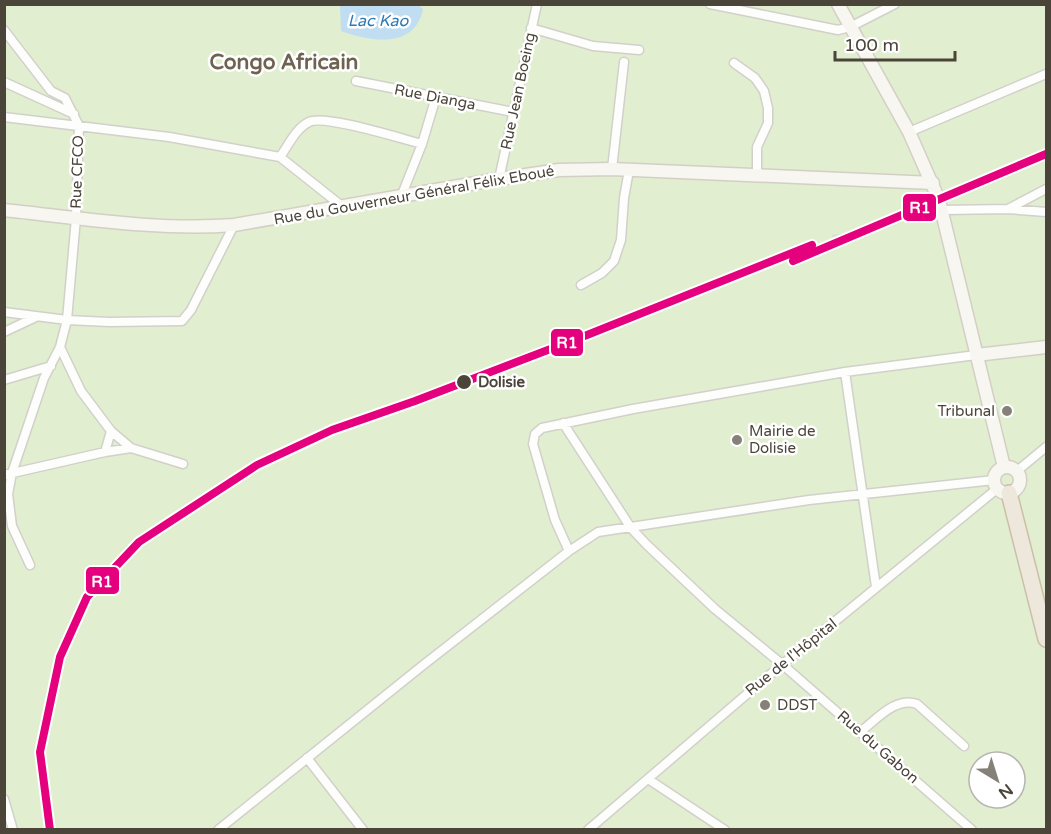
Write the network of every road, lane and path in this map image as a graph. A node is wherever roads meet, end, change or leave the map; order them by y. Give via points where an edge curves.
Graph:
1 (537, 4) edge
2 (710, 4) edge
3 (838, 4) edge
4 (895, 4) edge
5 (850, 27) junction
6 (531, 28) junction
7 (4, 30) edge
8 (639, 50) dead end
9 (624, 62) dead end
10 (734, 63) dead end
11 (1047, 74) edge
12 (356, 81) dead end
13 (4, 82) edge
14 (436, 97) junction
15 (513, 112) junction
16 (74, 114) junction
17 (4, 117) edge
18 (79, 126) junction
19 (909, 132) junction
20 (422, 144) junction
21 (280, 158) junction
22 (612, 169) junction
23 (629, 170) junction
24 (757, 175) junction
25 (499, 178) junction
26 (933, 183) junction
27 (1047, 189) edge
28 (401, 197) junction
29 (343, 207) junction
30 (1008, 209) junction
31 (4, 210) edge
32 (943, 210) junction
33 (1047, 212) edge
34 (76, 218) junction
35 (234, 225) junction
36 (581, 285) dead end
37 (4, 312) edge
38 (36, 317) junction
39 (67, 320) junction
40 (4, 332) edge
41 (60, 347) junction
42 (1047, 347) edge
43 (976, 355) junction
44 (51, 366) junction
45 (844, 372) junction
46 (4, 380) edge
47 (563, 423) junction
48 (111, 430) junction
49 (1047, 447) edge
50 (131, 448) junction
51 (105, 452) junction
52 (183, 464) dead end
53 (1004, 467) junction
54 (1017, 471) junction
55 (8, 474) edge
56 (1000, 487) junction
57 (863, 494) junction
58 (6, 496) edge
59 (631, 528) junction
60 (569, 551) junction
61 (30, 565) dead end
62 (876, 587) junction
63 (1047, 639) edge
64 (783, 665) junction
65 (860, 732) junction
66 (964, 746) dead end
67 (307, 758) junction
68 (648, 779) junction
69 (4, 799) edge
70 (13, 830) edge
71 (218, 830) edge
72 (363, 830) edge
73 (588, 830) edge
74 (725, 830) edge
75 (972, 830) edge

1 - 6 street, Rue Jean Boeing
2 - 5 street via 838,30
3 - 5 main road
4 - 5 street
5 - 19 main road
6 - 8 street via 593,46
6 - 15 street, Rue Jean Boeing
7 - 16 street via 51,91 65,98
9 - 22 street
10 - 24 street via 755,78 764,91 768,108 768,123 757,147
11 - 19 street
12 - 14 street, Rue Dianga
13 - 16 street
14 - 15 street, Rue Dianga
14 - 20 street
15 - 25 street, Rue Jean Boeing
16 - 18 street
17 - 18 street
18 - 21 street via 169,137
18 - 34 street, Rue CFCO
19 - 26 main road
20 - 21 street via 318,119 300,128
20 - 28 street
21 - 29 street
22 - 23 main road, Rue du Gouverneur Général Félix Eboué
22 - 25 main road, Rue du Gouverneur Général Félix Eboué via 559,170
23 - 24 main road, Rue du Gouverneur Général Félix Eboué
23 - 36 street via 621,240 614,261
24 - 26 main road, Rue du Gouverneur Général Félix Eboué
25 - 28 main road, Rue du Gouverneur Général Félix Eboué
26 - 32 main road
27 - 30 street
28 - 29 main road, Rue du Gouverneur Général Félix Eboué
29 - 35 main road, Rue du Gouverneur Général Félix Eboué
30 - 32 street
30 - 33 street
31 - 34 main road, Rue du Gouverneur Général Félix Eboué
32 - 43 main road
34 - 35 main road, Rue du Gouverneur Général Félix Eboué via 151,225
34 - 39 street, Rue CFCO
35 - 39 street via 182,321
37 - 38 street
38 - 39 street
38 - 40 street
39 - 41 street, Rue CFCO
41 - 44 street, Rue CFCO
41 - 48 street via 81,391
42 - 43 main road
43 - 45 street
43 - 53 main road
44 - 46 street
44 - 55 street, Rue CFCO
45 - 47 street
45 - 57 street
47 - 59 street, Rue du Gabon
47 - 60 street via 542,428 535,434 533,444 555,520
48 - 50 street
48 - 51 street
49 - 54 street
50 - 51 street
50 - 52 street
51 - 55 street
53 - 54 main road
53 - 56 main road via 997,472
54 - 56 main road via 1018,487
55 - 58 street, Rue CFCO
56 - 57 street
56 - 62 street, Rue de l'Hôpital
56 - 63 highway
57 - 59 street
57 - 62 street
58 - 61 street, Rue CFCO via 12,526
59 - 60 street via 598,532
59 - 64 street, Rue du Gabon via 715,609
60 - 67 street
62 - 64 street, Rue de l'Hôpital
64 - 65 street, Rue du Gabon
64 - 68 street, Rue de l'Hôpital
65 - 66 street via 899,703 909,701
65 - 75 street, Rue du Gabon
67 - 71 street
67 - 72 street
68 - 73 street, Rue de l'Hôpital
68 - 74 street
69 - 70 street

